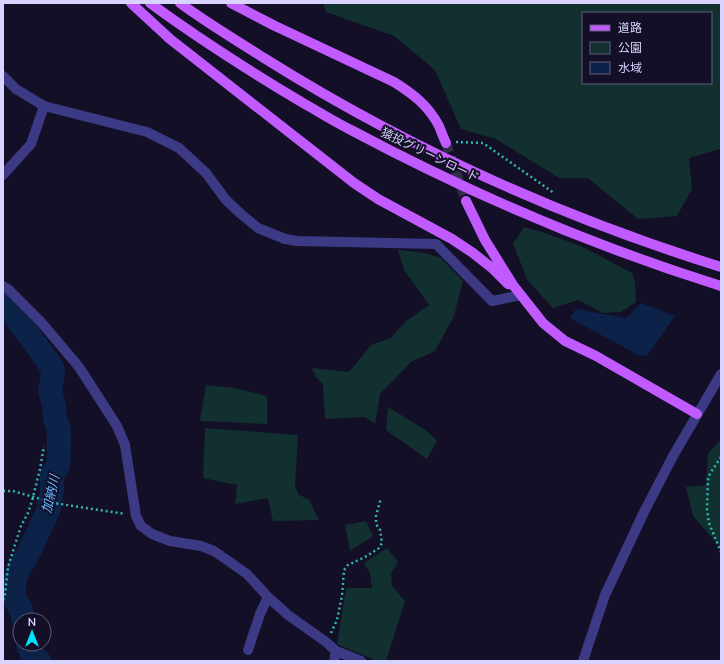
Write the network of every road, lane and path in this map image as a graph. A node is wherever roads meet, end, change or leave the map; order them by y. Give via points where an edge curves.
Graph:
1 (131, 3) edge
2 (150, 3) edge
3 (180, 3) edge
4 (231, 3) edge
5 (3, 76) edge
6 (44, 106) junction
7 (450, 143) joint
8 (3, 176) edge
9 (558, 196) dead end
10 (466, 201) tunnel mouth
11 (721, 267) edge
12 (513, 285) junction
13 (3, 286) edge
14 (721, 286) edge
15 (521, 295) junction
16 (721, 374) edge
17 (697, 414) junction
18 (44, 446) dead end
19 (721, 458) edge
20 (3, 491) edge
21 (32, 497) junction
22 (381, 498) dead end
23 (136, 516) junction
24 (721, 552) edge
25 (268, 597) junction
26 (3, 600) edge
27 (326, 642) junction
28 (248, 650) dead end
29 (335, 656) edge
30 (361, 661) edge
31 (583, 661) edge

1 - 12 main road via 170,39 354,183 452,239 492,268 508,284
2 - 14 main road, 猿投グリーンロード via 233,60 349,130 537,219
3 - 11 main road, 猿投グリーンロード via 303,83 412,142 550,205 618,232
4 - 7 main road via 409,91 430,112
5 - 6 street via 16,89
6 - 8 street via 30,144
6 - 15 street via 147,132 179,148 206,173 226,200 241,214 258,228 285,239 436,244 492,301
7 - 9 path via 483,143
10 - 12 main road via 485,240
12 - 15 main road
13 - 23 street via 41,322 79,367 117,426 125,446
15 - 17 main road via 543,323 565,341
16 - 17 street
17 - 31 street via 644,512 605,595
18 - 21 path
19 - 24 path via 708,478 706,510
20 - 21 path via 13,491
21 - 23 path
21 - 26 path via 8,567
22 - 27 path via 376,524 380,530 382,543 379,548 348,565 344,570 337,620
23 - 25 street via 141,526 152,534 214,551 247,574
25 - 27 street
25 - 28 street
27 - 29 street
29 - 30 street

